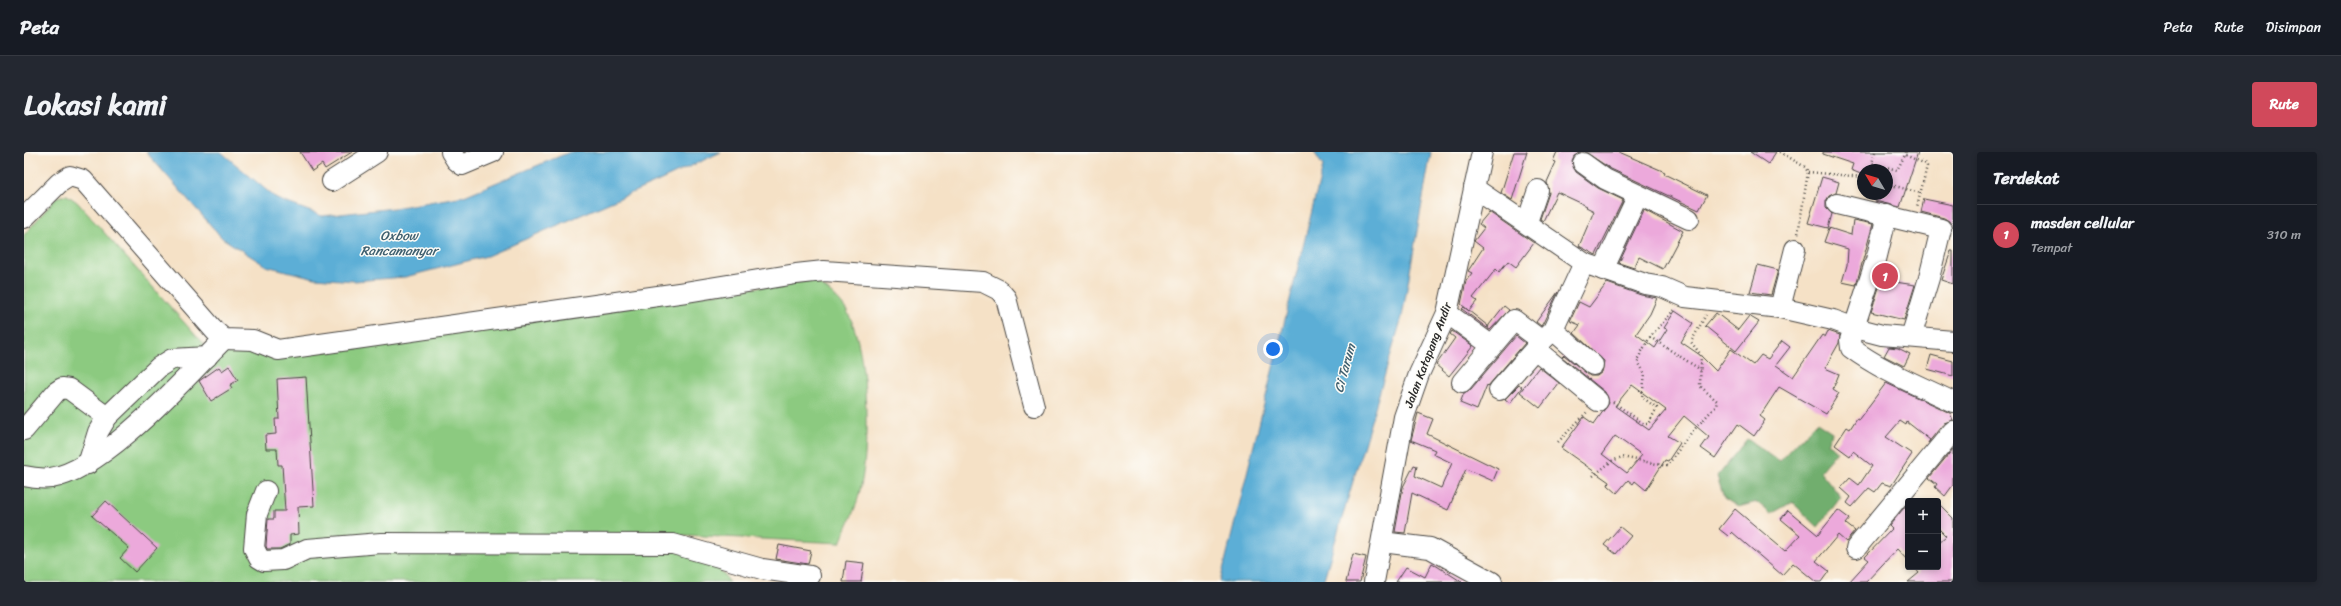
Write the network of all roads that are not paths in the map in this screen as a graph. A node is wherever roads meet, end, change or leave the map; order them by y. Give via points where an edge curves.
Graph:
1 (377, 152) edge
2 (452, 152) edge
3 (493, 152) edge
4 (1482, 152) edge
5 (1583, 163) dead end
6 (332, 181) dead end
7 (1474, 188) junction
8 (1538, 190) dead end
9 (1638, 195) junction
10 (1837, 204) dead end
11 (1886, 215) junction
12 (24, 218) edge
13 (1689, 218) dead end
14 (1527, 222) junction
15 (1947, 230) edge
16 (1795, 249) road end
17 (1584, 263) junction
18 (1602, 270) junction
19 (1780, 308) junction
20 (1447, 313) junction
21 (1855, 328) junction
22 (1911, 337) junction
23 (224, 339) junction
24 (1543, 340) junction
25 (1953, 341) edge
26 (1492, 346) junction
27 (207, 357) junction
28 (1593, 365) dead end
29 (1462, 382) dead end
30 (1498, 390) dead end
31 (1598, 401) road end
32 (1953, 402) edge
33 (1034, 406) dead end
34 (107, 417) junction
35 (24, 430) edge
36 (1953, 431) edge
37 (88, 464) junction
38 (24, 476) edge
39 (266, 491) dead end
40 (1382, 542) junction
41 (1856, 548) dead end
42 (810, 576) dead end
43 (1374, 582) edge
44 (1492, 582) edge

1 - 6 street
2 - 3 street via 456,160 462,164
4 - 7 street, Jalan Katapang Andir
5 - 9 street via 1605,179
7 - 14 street
7 - 20 street, Jalan Katapang Andir
8 - 14 street
9 - 13 street
9 - 18 street
10 - 11 street
11 - 15 street
11 - 21 street via 1876,260
12 - 23 street via 59,183 70,176 83,180 215,332
14 - 17 street
15 - 22 street
16 - 19 street
17 - 18 street
17 - 24 street
18 - 19 street via 1662,287 1686,298
19 - 21 street via 1833,320
20 - 26 street
20 - 40 street, Jalan Katapang Andir via 1419,374 1404,418
21 - 22 street via 1882,335
21 - 32 street via 1850,340 1851,348 1869,362
22 - 25 street
23 - 27 street
23 - 33 street via 253,340 278,350 824,271 984,282 1006,298
24 - 26 street via 1514,320
24 - 28 street
24 - 30 street
24 - 31 street
26 - 29 street
27 - 34 street via 172,359 159,367
27 - 37 street via 123,438
34 - 35 street via 69,388 62,388
34 - 37 street via 98,432
36 - 41 street
37 - 38 street via 52,478
39 - 42 street via 257,514 254,548 259,558 264,560 283,560 307,550 381,543 673,544 762,569
40 - 43 street, Jalan Katapang Andir
40 - 44 street via 1430,548

